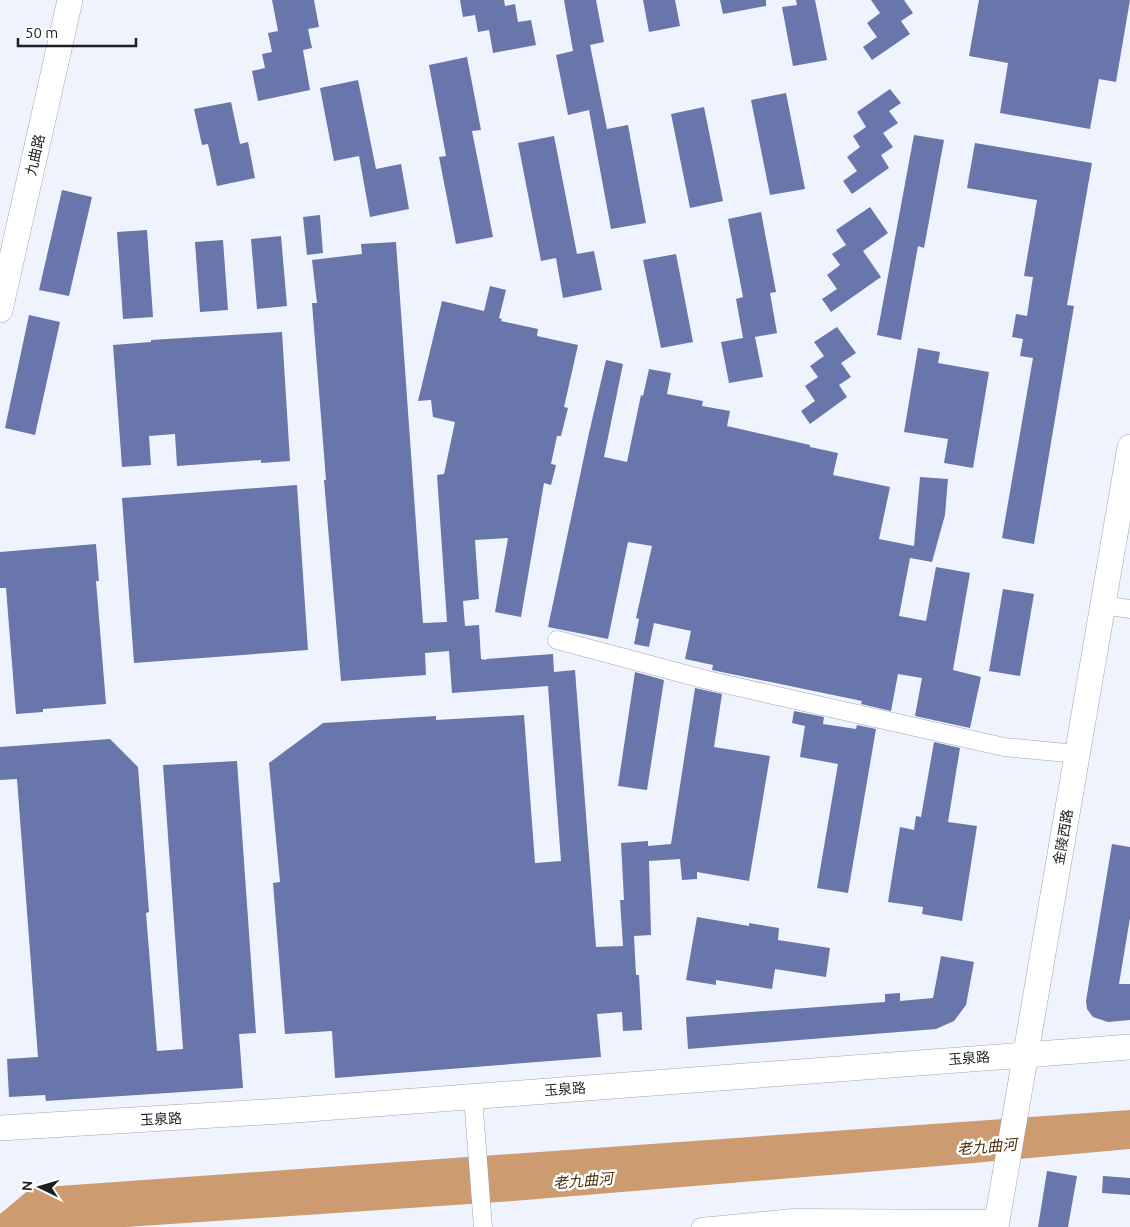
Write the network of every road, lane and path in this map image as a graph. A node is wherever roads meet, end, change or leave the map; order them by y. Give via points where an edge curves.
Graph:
1 (70, 0) edge
2 (0, 310) edge
3 (1130, 447) edge
4 (1103, 605) junction
5 (1130, 609) edge
6 (557, 640) dead end
7 (1077, 754) junction
8 (1130, 1047) edge
9 (1026, 1054) junction
10 (473, 1097) junction
11 (0, 1128) edge
12 (998, 1214) edge
13 (482, 1222) edge
14 (701, 1227) edge

1 - 2 street, 九曲路
3 - 4 street, 金陵西路
4 - 5 street
4 - 7 street, 金陵西路
6 - 7 street via 707,680 1004,747
7 - 9 street, 金陵西路
8 - 9 street, 玉泉路
9 - 10 street, 玉泉路
9 - 12 street, 金陵西路
10 - 11 street, 玉泉路
10 - 13 street
12 - 14 street via 793,1218

